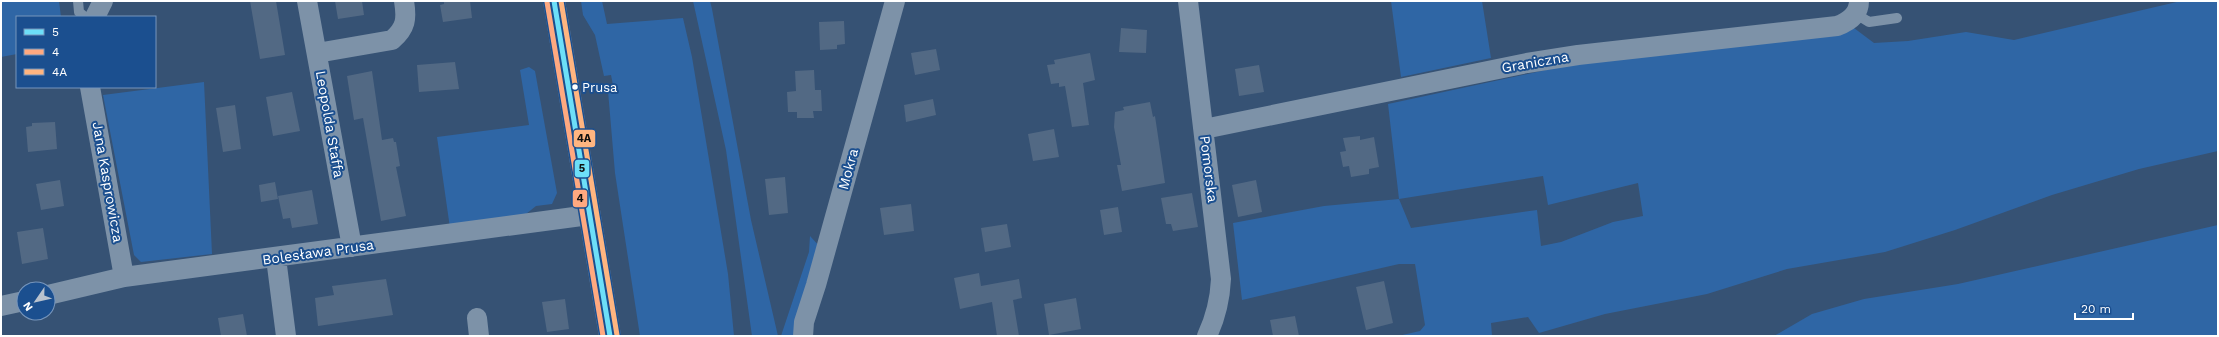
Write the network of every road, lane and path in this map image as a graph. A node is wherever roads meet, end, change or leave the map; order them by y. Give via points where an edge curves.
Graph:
1 (78, 1) edge
2 (103, 1) edge
3 (307, 1) edge
4 (404, 1) edge
5 (554, 1) edge
6 (894, 1) edge
7 (1188, 1) edge
8 (1858, 6) edge
9 (84, 16) edge
10 (96, 16) edge
11 (1897, 18) dead end
12 (317, 53) junction
13 (90, 88) edge
14 (1204, 129) junction
15 (589, 215) junction
16 (352, 247) junction
17 (276, 258) junction
18 (124, 277) junction
19 (56, 293) edge
20 (16, 303) edge
21 (1, 306) edge
22 (286, 336) edge
23 (610, 336) edge
24 (803, 336) edge
25 (1207, 336) edge

1 - 9 lane via 79,12
2 - 10 street
3 - 12 street, Leopolda Staffa
4 - 12 street via 405,24 392,40
5 - 15 main road
6 - 24 street, Mokra via 804,322
7 - 14 street, Pomorska
8 - 11 lane via 1869,22
8 - 14 street, Graniczna via 1847,22 1837,26 1527,63
12 - 16 street, Leopolda Staffa
13 - 18 street, Jana Kasprowicza
14 - 25 street, Pomorska via 1221,279 1220,301
15 - 16 street, Bolesława Prusa
15 - 23 main road
16 - 17 street, Bolesława Prusa
17 - 18 street, Bolesława Prusa
17 - 22 street
18 - 19 street, Bolesława Prusa
20 - 21 street

